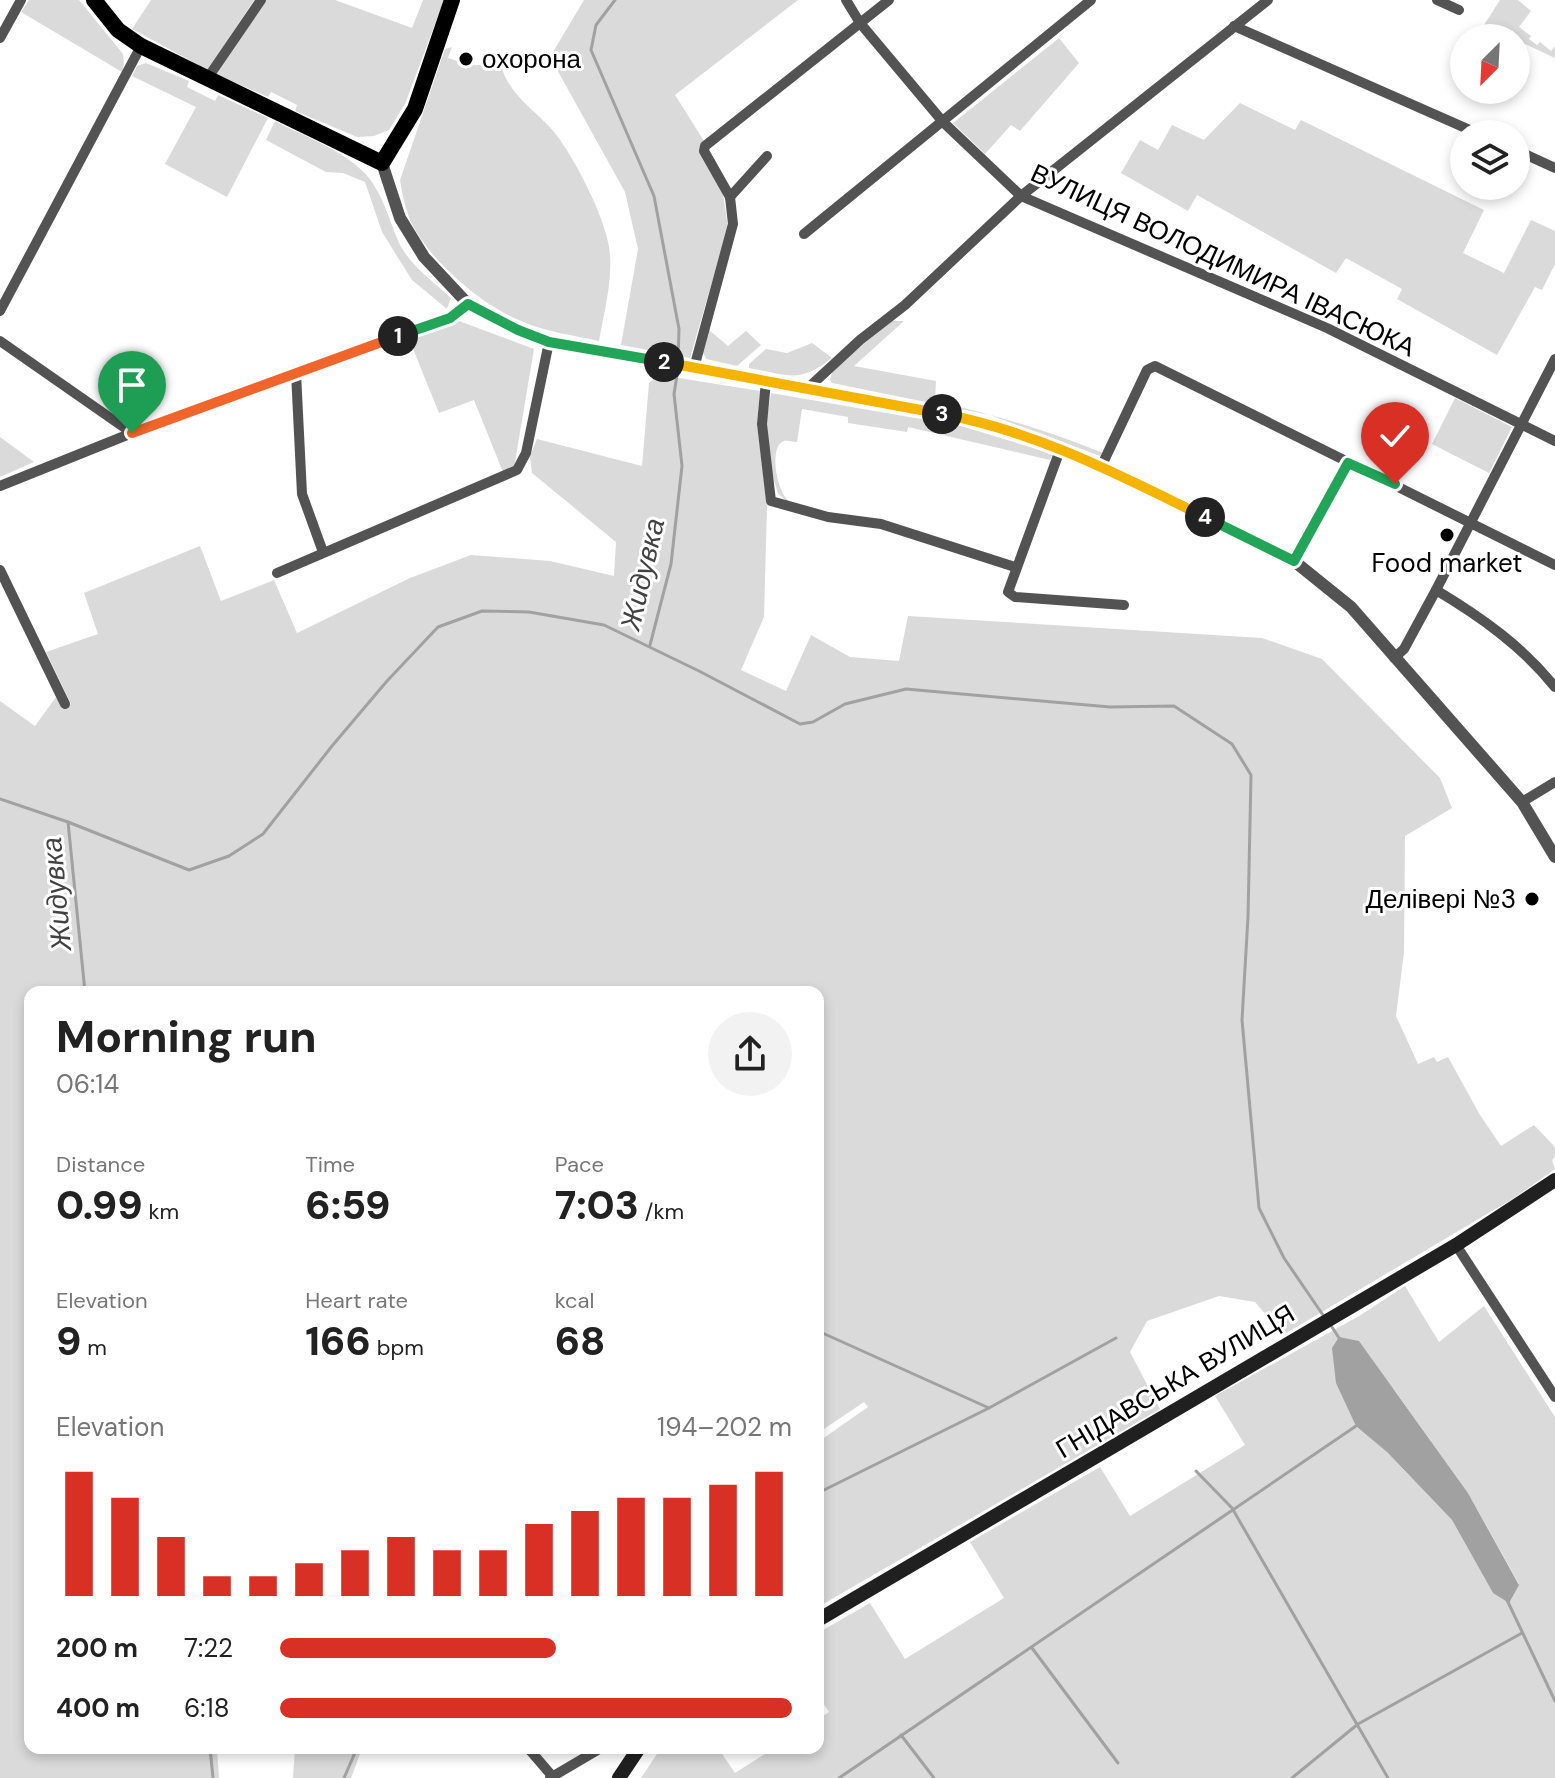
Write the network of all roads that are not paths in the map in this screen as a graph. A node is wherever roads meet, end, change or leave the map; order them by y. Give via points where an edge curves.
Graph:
1 (21, 0) edge
2 (94, 0) edge
3 (261, 0) edge
4 (452, 0) edge
5 (846, 0) edge
6 (889, 0) edge
7 (1091, 0) edge
8 (1268, 0) edge
9 (1437, 0) edge
10 (1459, 10) dead end
11 (860, 23) junction
12 (1234, 26) junction
13 (0, 38) edge
14 (141, 46) junction
15 (207, 79) junction
16 (1450, 121) edge
17 (943, 122) junction
18 (767, 156) dead end
19 (1530, 156) edge
20 (382, 163) junction
21 (1555, 168) edge
22 (1021, 196) junction
23 (730, 197) junction
24 (804, 234) dead end
25 (468, 304) junction
26 (0, 311) edge
27 (0, 341) edge
28 (549, 342) junction
29 (1555, 359) edge
30 (690, 367) junction
31 (296, 373) junction
32 (766, 381) junction
33 (807, 389) junction
34 (1522, 425) junction
35 (132, 433) junction
36 (1555, 441) edge
37 (1060, 450) junction
38 (1348, 463) junction
39 (1101, 467) junction
40 (0, 486) edge
41 (1471, 521) junction
42 (323, 552) junction
43 (1294, 561) junction
44 (1555, 565) edge
45 (1015, 567) junction
46 (0, 570) edge
47 (277, 573) dead end
48 (1436, 590) junction
49 (1124, 605) dead end
50 (1394, 658) junction
51 (1555, 687) edge
52 (65, 704) dead end
53 (1555, 782) edge
54 (1522, 802) junction
55 (1555, 857) edge
56 (1555, 1180) edge
57 (1456, 1245) junction
58 (1555, 1397) edge
59 (824, 1616) edge
60 (533, 1754) edge
61 (591, 1754) edge
62 (635, 1754) edge
63 (552, 1777) edge
64 (619, 1778) edge

1 - 13 street
2 - 14 main road via 118,30
3 - 15 street
4 - 20 main road via 415,109
5 - 11 street, ВУЛИЦЯ ВОЛОДИМИРА ІВАСЮКА
6 - 11 street
7 - 17 street
8 - 12 street
9 - 10 street
11 - 17 street, ВУЛИЦЯ ВОЛОДИМИРА ІВАСЮКА
11 - 23 street via 705,146
12 - 16 street
12 - 22 street
14 - 15 main road
14 - 26 street
15 - 20 main road
17 - 22 street, ВУЛИЦЯ ВОЛОДИМИРА ІВАСЮКА
17 - 24 street
18 - 23 street
19 - 21 street
20 - 25 street via 400,218 424,257
22 - 33 street
22 - 34 street, ВУЛИЦЯ ВОЛОДИМИРА ІВАСЮКА via 1327,328
23 - 30 street via 733,224
25 - 28 street
25 - 31 street via 450,318
27 - 35 street
28 - 30 street
28 - 42 street via 526,453 517,470
29 - 34 street
30 - 32 street
31 - 35 street
31 - 42 street via 302,494
32 - 33 street
32 - 45 street via 762,424 771,501 881,524
33 - 37 street via 968,419
34 - 36 street, ВУЛИЦЯ ВОЛОДИМИРА ІВАСЮКА
34 - 41 street
35 - 40 street
37 - 39 street
37 - 45 street
38 - 39 street via 1155,366 1147,370
38 - 41 street
38 - 43 street
39 - 43 street
41 - 44 street
41 - 48 street
42 - 47 street
43 - 50 street via 1351,607
45 - 49 street via 1008,589 1012,596
46 - 52 street
48 - 50 street
48 - 51 street via 1502,633
50 - 54 street
53 - 54 street
54 - 55 street
56 - 57 main road, ГНІДАВСЬКА ВУЛИЦЯ
57 - 58 street
57 - 59 main road, ГНІДАВСЬКА ВУЛИЦЯ
60 - 63 street
61 - 63 street
62 - 64 main road

